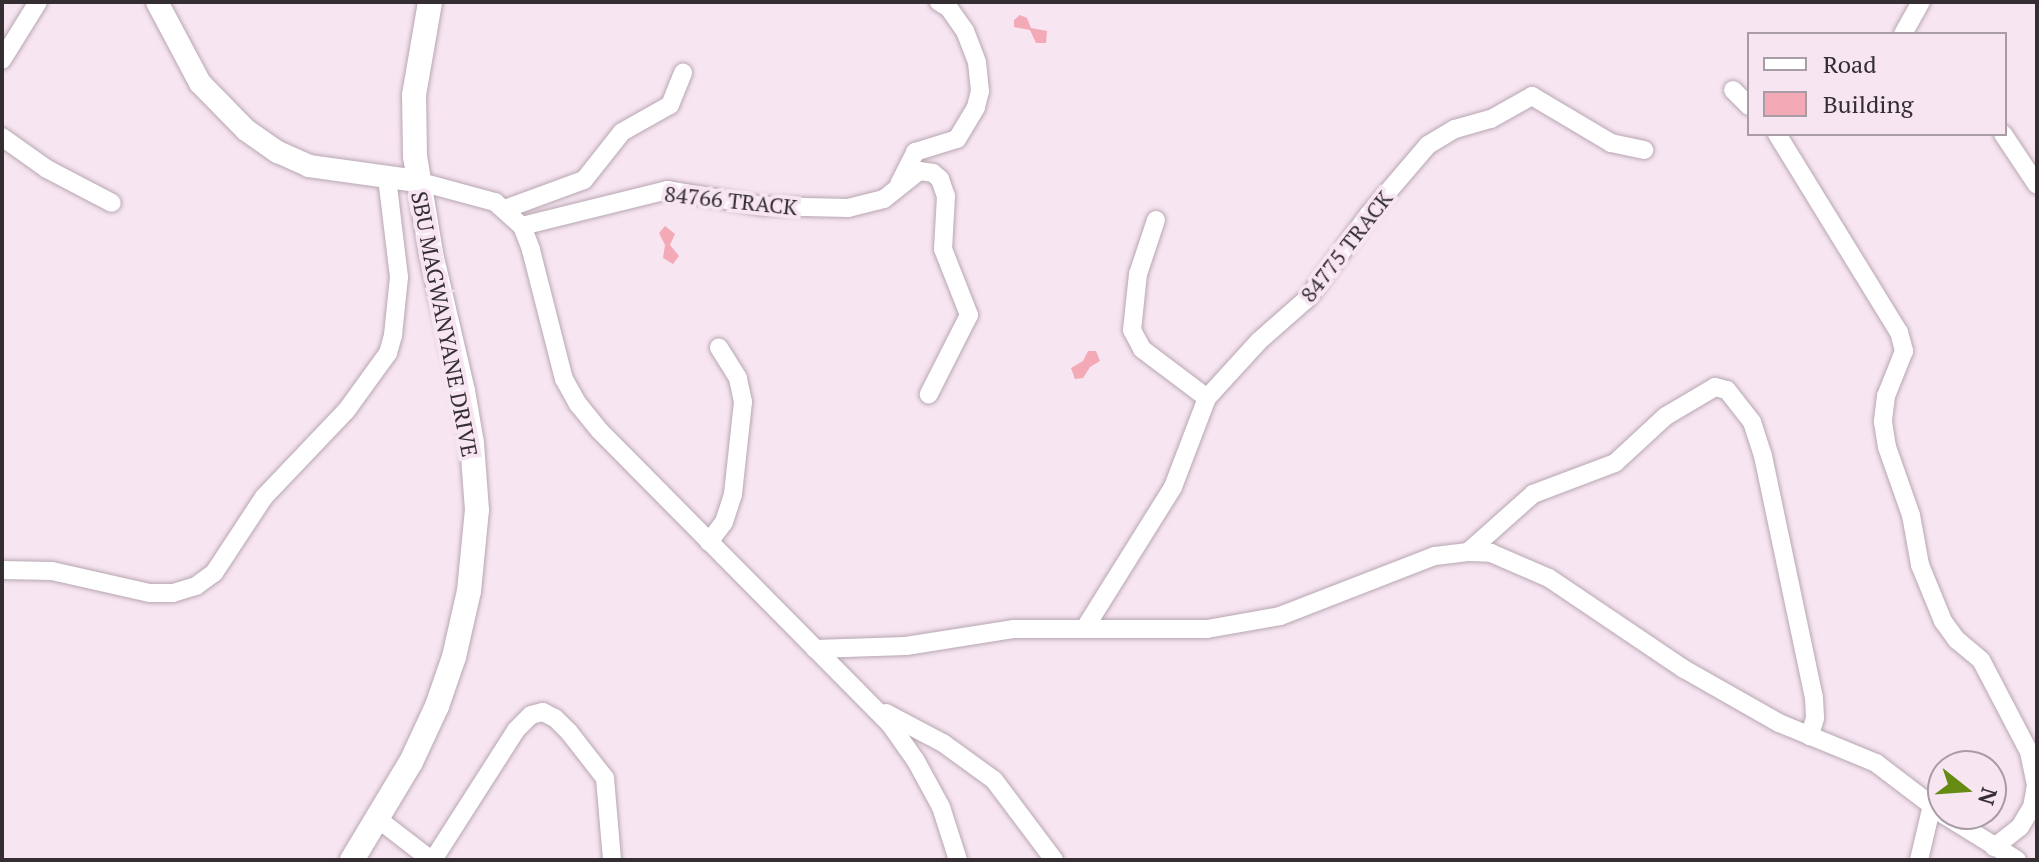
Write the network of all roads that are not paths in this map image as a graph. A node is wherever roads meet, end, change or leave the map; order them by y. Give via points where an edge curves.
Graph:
1 (38, 2) edge
2 (157, 2) edge
3 (430, 2) edge
4 (939, 2) edge
5 (1921, 2) edge
6 (1904, 32) edge
7 (2, 60) edge
8 (683, 72) dead end
9 (1733, 90) dead end
10 (1747, 104) edge
11 (1778, 136) edge
12 (2004, 136) edge
13 (2, 137) edge
14 (1644, 150) dead end
15 (387, 178) junction
16 (417, 181) junction
17 (2037, 185) edge
18 (897, 189) junction
19 (112, 203) dead end
20 (505, 209) junction
21 (1156, 220) dead end
22 (522, 226) junction
23 (719, 348) dead end
24 (929, 394) dead end
25 (1207, 398) junction
26 (709, 542) junction
27 (1468, 552) junction
28 (2, 570) edge
29 (1085, 628) junction
30 (815, 649) junction
31 (876, 709) junction
32 (1810, 736) junction
33 (1927, 802) edge
34 (378, 819) junction
35 (1931, 830) edge
36 (1968, 830) edge
37 (1994, 847) junction
38 (352, 860) edge
39 (432, 860) edge
40 (612, 860) edge
41 (958, 860) edge
42 (1054, 860) edge
43 (1919, 860) edge
44 (2017, 860) edge

1 - 7 street
2 - 15 street via 200,83 246,130 309,166
3 - 16 main road, SBU MAGWANYANE DRIVE via 414,95
4 - 18 street via 965,31 977,62 980,91 957,139 915,152
5 - 6 street
8 - 20 street via 670,105 622,132 584,180
9 - 10 street
11 - 37 street via 1899,332 1904,351 1886,396 1883,422 1920,565 1943,621 1981,660 2029,752 2036,785 2032,807 2020,827
12 - 17 street
13 - 19 street via 47,169
14 - 25 street, 84775 TRACK via 1611,143 1532,96 1491,119 1441,136 1393,185 1308,298
15 - 16 street
15 - 28 street via 399,277 388,353 346,411 264,497 214,573 196,586 150,593 52,571
16 - 20 street
16 - 34 main road, SBU MAGWANYANE DRIVE via 463,391 477,510 469,591 454,657 424,734
18 - 22 street, 84766 TRACK via 873,203 848,208 763,206 668,190
18 - 24 street, 84766 TRACK via 919,171 940,179 946,196 943,249 968,311
20 - 22 street
21 - 25 street via 1138,274 1132,330 1142,349
22 - 26 street via 564,379 578,404
23 - 26 street via 738,378 742,410 731,503
25 - 29 street, 84775 TRACK via 1173,487
26 - 30 street
27 - 29 street via 1435,556 1280,616 1239,625 1170,631
27 - 32 street via 1508,558 1549,578 1684,669
27 - 32 street via 1524,500 1622,459 1666,416 1711,389 1727,390 1758,437 1814,698
29 - 30 street via 1013,629 906,646
30 - 31 street
31 - 41 street via 929,785
31 - 42 street via 943,743 994,780
32 - 33 street via 1876,763
34 - 38 main road, SBU MAGWANYANE DRIVE
34 - 39 street
35 - 43 street
36 - 37 street
37 - 44 street
39 - 40 street via 516,730 539,712 555,718 605,778

